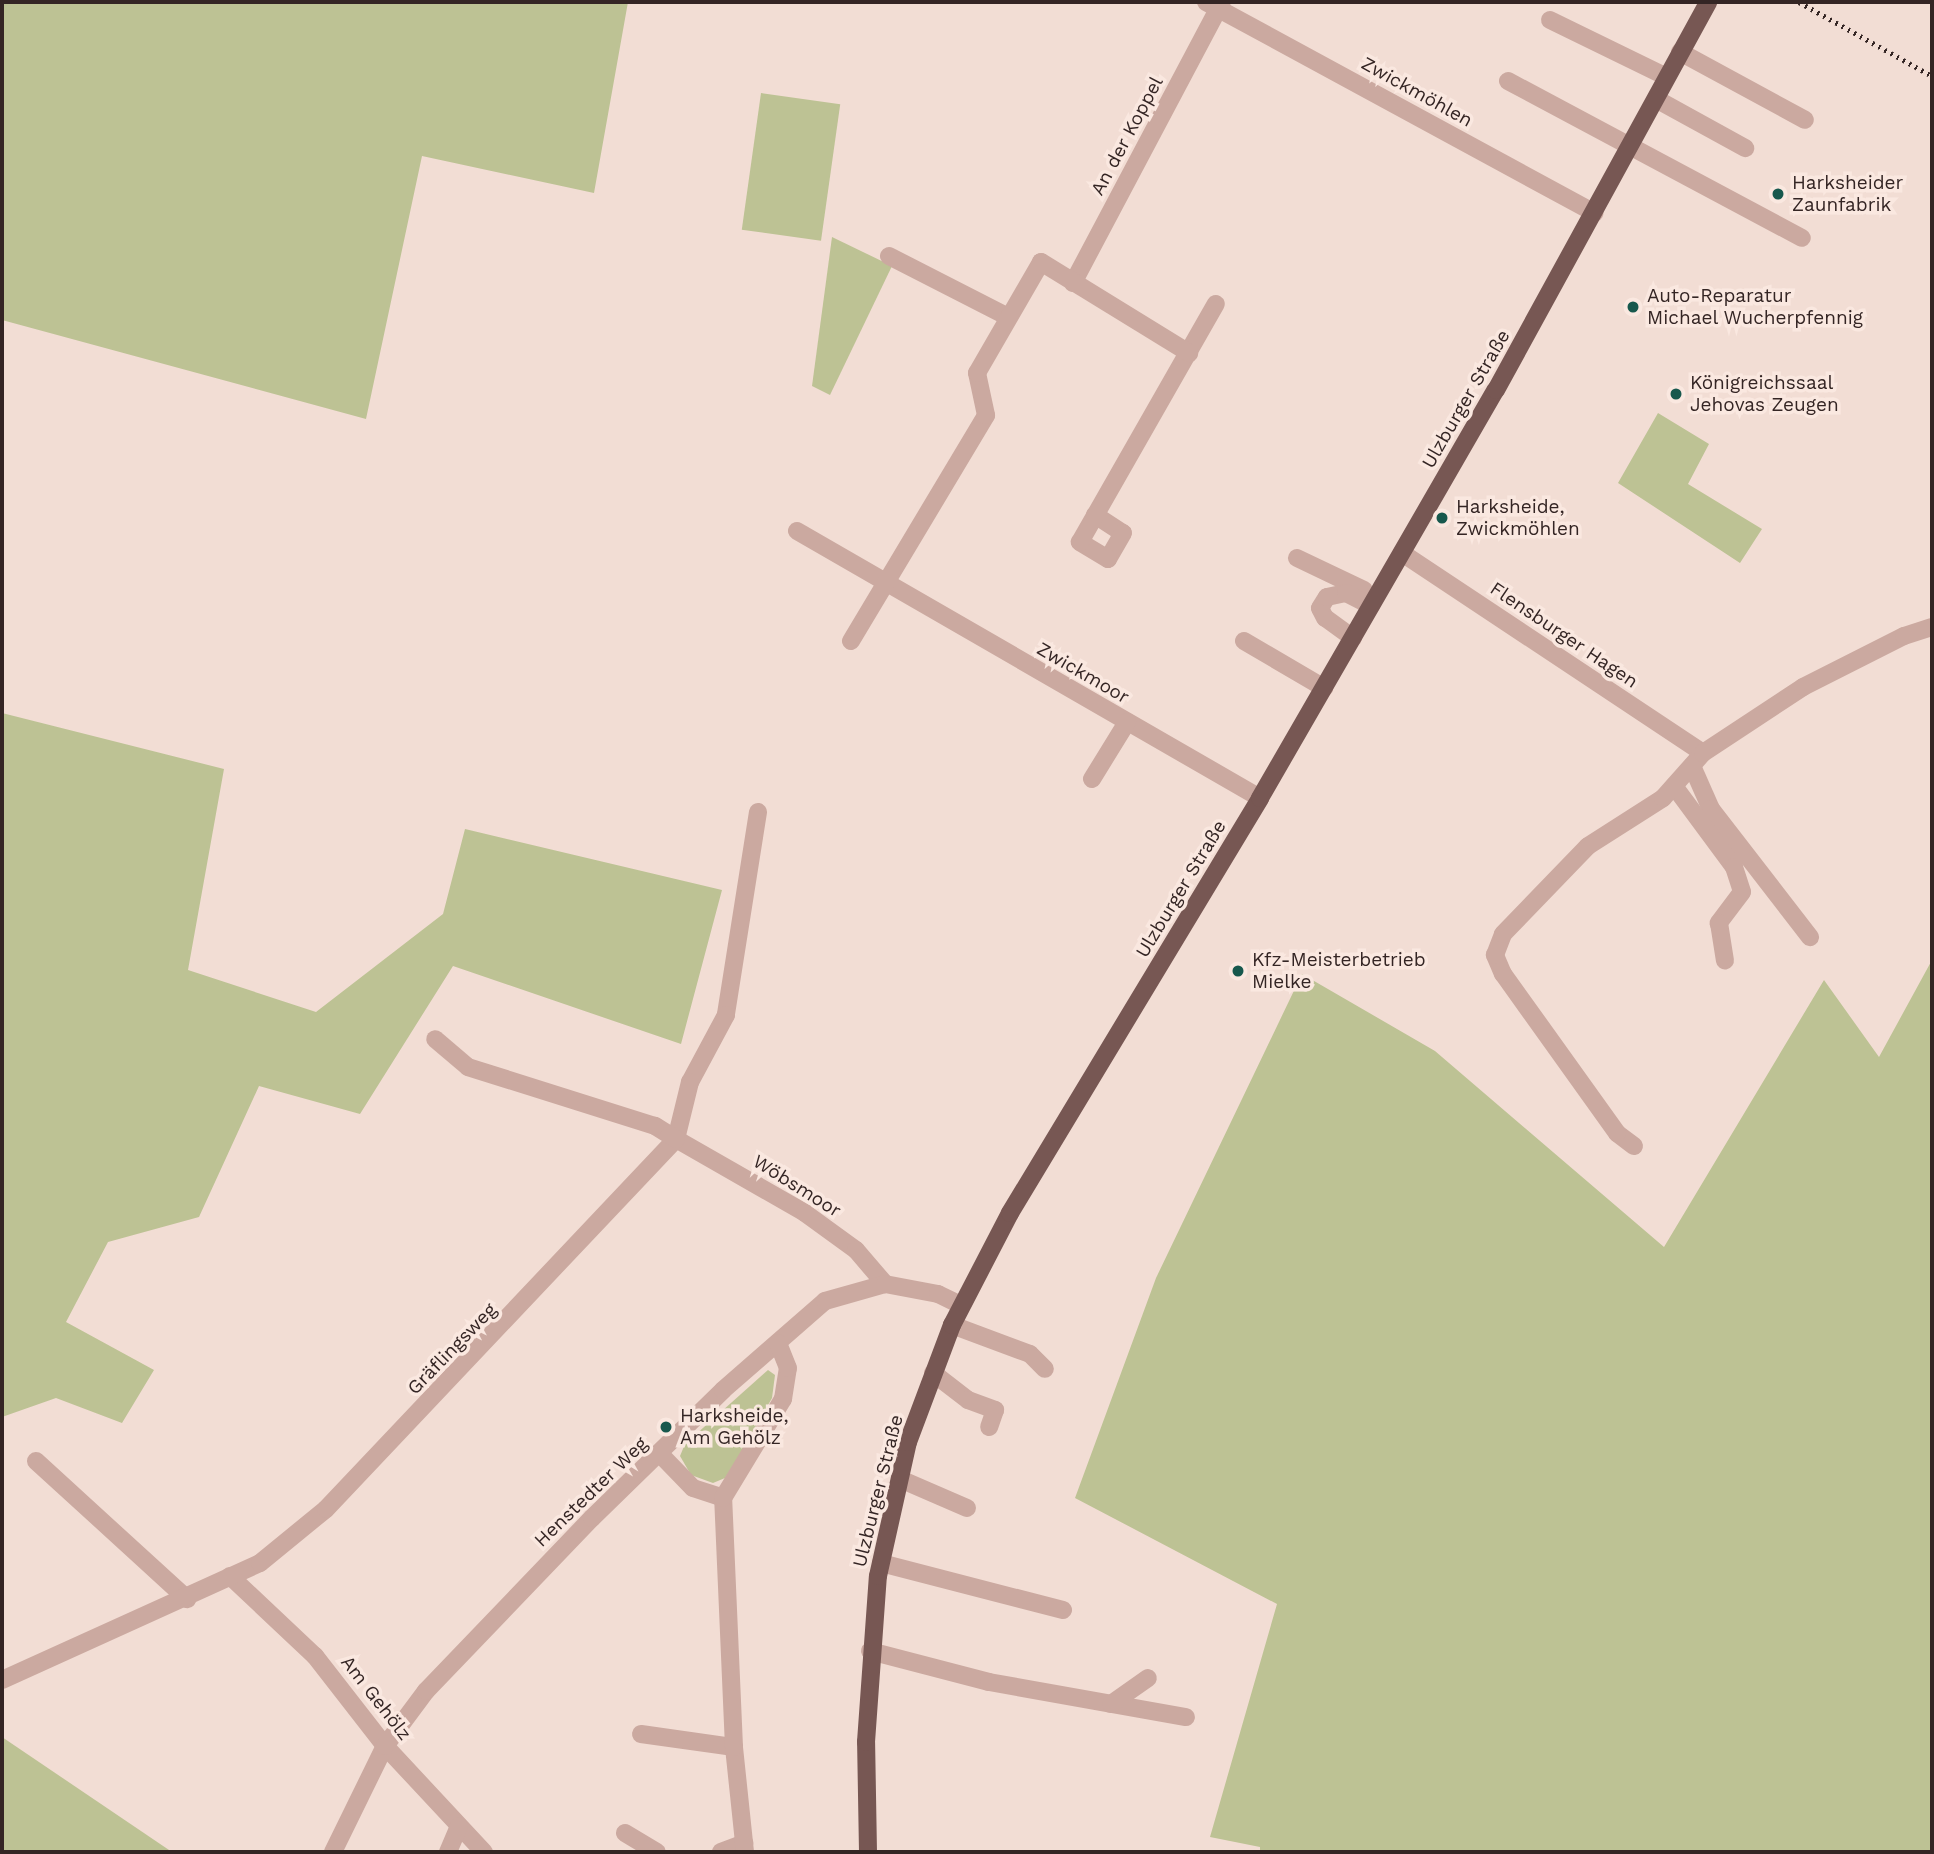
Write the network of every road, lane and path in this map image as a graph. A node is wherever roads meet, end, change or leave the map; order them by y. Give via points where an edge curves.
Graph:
1 (1708, 2) edge
2 (1216, 4) edge
3 (1550, 20) dead end
4 (1681, 52) junction
5 (1667, 77) junction
6 (1508, 81) dead end
7 (1656, 99) junction
8 (1805, 120) dead end
9 (1630, 145) junction
10 (1745, 148) dead end
11 (1594, 213) junction
12 (1802, 238) dead end
13 (889, 256) dead end
14 (1073, 283) junction
15 (1216, 304) dead end
16 (1007, 317) junction
17 (1189, 353) junction
18 (1095, 516) dead end
19 (797, 531) dead end
20 (1402, 553) junction
21 (1297, 558) dead end
22 (886, 582) junction
23 (1374, 601) junction
24 (1932, 627) edge
25 (1353, 638) junction
26 (851, 641) dead end
27 (1244, 641) dead end
28 (1324, 688) junction
29 (1127, 722) junction
30 (1697, 760) junction
31 (1091, 779) dead end
32 (1674, 786) junction
33 (1260, 798) junction
34 (758, 812) dead end
35 (1810, 937) dead end
36 (1725, 961) dead end
37 (435, 1039) dead end
38 (676, 1139) junction
39 (1634, 1146) dead end
40 (885, 1284) junction
41 (961, 1305) junction
42 (952, 1325) junction
43 (778, 1343) junction
44 (1045, 1369) dead end
45 (933, 1373) junction
46 (989, 1427) dead end
47 (660, 1454) junction
48 (36, 1461) dead end
49 (900, 1479) junction
50 (723, 1498) junction
51 (967, 1508) dead end
52 (881, 1563) junction
53 (230, 1576) junction
54 (187, 1599) junction
55 (1063, 1610) dead end
56 (870, 1651) junction
57 (1148, 1678) dead end
58 (2, 1680) edge
59 (1111, 1704) junction
60 (1186, 1717) dead end
61 (641, 1734) dead end
62 (385, 1746) junction
63 (734, 1747) junction
64 (459, 1826) junction
65 (625, 1833) dead end
66 (745, 1848) edge
67 (333, 1852) edge
68 (448, 1852) edge
69 (484, 1852) edge
70 (657, 1852) edge
71 (721, 1852) edge
72 (868, 1852) edge

1 - 4 main road, Ulzburger Straße
2 - 11 street, Zwickmöhlen
2 - 14 street, An der Koppel
3 - 5 street
4 - 5 main road, Ulzburger Straße
4 - 8 street
5 - 7 main road, Ulzburger Straße
6 - 9 street via 1615,142
7 - 9 main road, Ulzburger Straße
7 - 10 street
9 - 11 main road, Ulzburger Straße
9 - 12 street
11 - 20 main road, Ulzburger Straße
13 - 16 street
14 - 16 street via 1041,262
14 - 17 street
15 - 17 street
16 - 22 street via 977,373 986,415
17 - 18 street
19 - 22 street, Zwickmoor
20 - 23 main road, Ulzburger Straße
20 - 30 street, Flensburger Hagen
21 - 23 street
22 - 26 street
22 - 29 street, Zwickmoor
23 - 25 main road, Ulzburger Straße
23 - 25 street via 1346,593 1327,597 1320,608 1325,618
24 - 30 street via 1904,635 1804,687
25 - 28 main road, Ulzburger Straße
27 - 28 street
28 - 33 main road, Ulzburger Straße
29 - 31 street
29 - 33 street, Zwickmoor
30 - 32 street
30 - 35 street via 1711,809
32 - 36 street via 1734,867 1742,892 1720,923
32 - 39 street via 1663,798 1588,846 1503,934 1495,955 1617,1133
33 - 41 main road, Ulzburger Straße via 1010,1213
34 - 38 street via 726,1015 690,1082
37 - 38 street via 468,1067 655,1126
38 - 40 street, Wöbsmoor via 805,1213 856,1250
38 - 53 street, Gräflingsweg via 326,1509 260,1563
40 - 41 street, Henstedter Weg via 939,1294
40 - 43 street, Henstedter Weg via 825,1301
41 - 42 main road, Ulzburger Straße
42 - 44 street via 1030,1354
42 - 45 main road, Ulzburger Straße
43 - 47 street, Henstedter Weg
43 - 50 street via 788,1368 783,1399
45 - 46 street via 968,1400 995,1410
45 - 49 main road, Ulzburger Straße
47 - 50 street via 693,1488
47 - 62 street, Henstedter Weg via 426,1691
48 - 54 street
49 - 51 street
49 - 52 main road, Ulzburger Straße
50 - 63 street
52 - 55 street
52 - 56 main road, Ulzburger Straße
53 - 54 street, Gräflingsweg
53 - 62 street, Am Gehölz via 315,1656
54 - 58 street, Gräflingsweg
56 - 59 street via 989,1682
56 - 72 main road, Ulzburger Straße
57 - 59 street
59 - 60 street
61 - 63 street
62 - 64 street, Am Gehölz
62 - 67 street, Henstedter Weg
63 - 66 street
64 - 68 street
64 - 69 street, Am Gehölz
65 - 70 street
66 - 71 street

